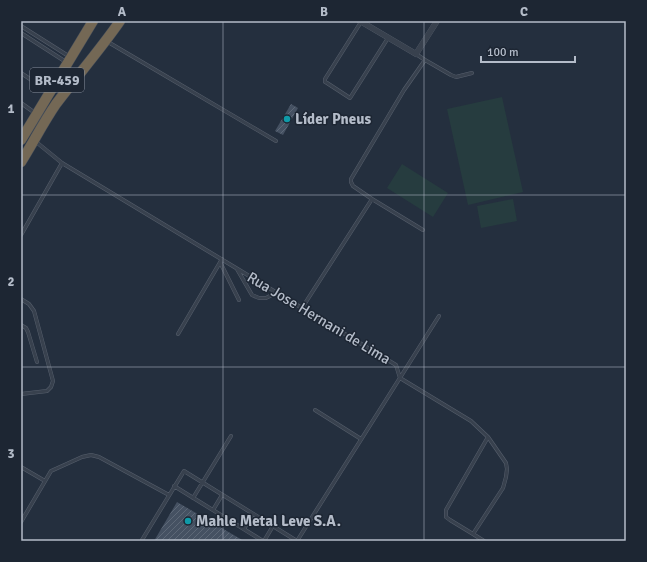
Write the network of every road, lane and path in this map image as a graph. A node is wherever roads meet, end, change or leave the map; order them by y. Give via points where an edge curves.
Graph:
1 (93, 21) edge
2 (120, 21) edge
3 (360, 21) edge
4 (437, 21) edge
5 (21, 26) edge
6 (21, 33) edge
7 (388, 38) junction
8 (106, 41) junction
9 (416, 54) junction
10 (425, 60) junction
11 (69, 61) junction
12 (21, 73) edge
13 (472, 73) dead end
14 (50, 92) junction
15 (21, 103) edge
16 (37, 114) junction
17 (21, 140) edge
18 (34, 140) junction
19 (276, 141) dead end
20 (21, 162) edge
21 (62, 163) junction
22 (372, 199) junction
23 (423, 230) dead end
24 (21, 235) edge
25 (221, 261) junction
26 (236, 268) junction
27 (274, 291) junction
28 (21, 299) edge
29 (239, 300) dead end
30 (302, 308) junction
31 (439, 316) dead end
32 (21, 325) edge
33 (178, 334) dead end
34 (37, 362) dead end
35 (400, 378) junction
36 (21, 394) edge
37 (315, 410) dead end
38 (231, 436) dead end
39 (488, 437) junction
40 (361, 439) junction
41 (21, 466) edge
42 (45, 481) junction
43 (202, 483) junction
44 (174, 486) junction
45 (222, 495) junction
46 (169, 496) junction
47 (193, 498) junction
48 (213, 510) junction
49 (253, 514) junction
50 (21, 522) edge
51 (273, 526) junction
52 (244, 529) junction
53 (473, 534) junction
54 (142, 540) edge
55 (263, 541) edge
56 (297, 541) edge
57 (484, 541) edge

1 - 11 highway, BR-459
2 - 8 highway, BR-459
3 - 7 street
3 - 7 lane via 325,79 326,83 350,98
4 - 9 street
5 - 11 lane
6 - 11 lane
7 - 9 street
8 - 18 highway, BR-459 via 55,106
8 - 19 lane
9 - 10 lane
10 - 13 lane via 456,77
10 - 22 lane via 351,178 353,186
11 - 14 highway, BR-459
12 - 14 lane
14 - 16 highway, BR-459
15 - 16 lane
16 - 17 highway, BR-459
18 - 20 highway, BR-459
18 - 21 lane, Rua Jose Hernani de Lima
21 - 24 lane
21 - 25 lane, Rua Jose Hernani de Lima
22 - 23 lane
22 - 30 lane
25 - 26 lane, Rua Jose Hernani de Lima
25 - 29 lane
25 - 33 lane
26 - 27 lane, Rua Jose Hernani de Lima
26 - 27 lane via 252,295 266,298
27 - 30 lane, Rua Jose Hernani de Lima
28 - 36 lane via 34,311 53,381 47,391
30 - 35 lane, Rua Jose Hernani de Lima via 396,365
31 - 35 lane
32 - 34 lane via 28,332
35 - 39 lane, Rua Jose Hernani de Lima via 471,421
35 - 40 lane
37 - 40 lane
38 - 43 lane
39 - 53 lane, Rua Jose Hernani de Lima via 506,463 506,477 503,488
39 - 53 lane via 446,510 446,517
40 - 56 lane
41 - 42 lane
42 - 46 lane via 52,471 91,455
42 - 50 lane
43 - 44 lane via 184,471
43 - 45 lane
43 - 47 lane
44 - 46 lane
44 - 47 lane
45 - 48 lane
45 - 49 lane
46 - 54 lane
47 - 48 lane
48 - 52 lane
49 - 51 lane
49 - 52 lane
51 - 55 lane
51 - 56 lane
52 - 55 lane
53 - 57 lane

